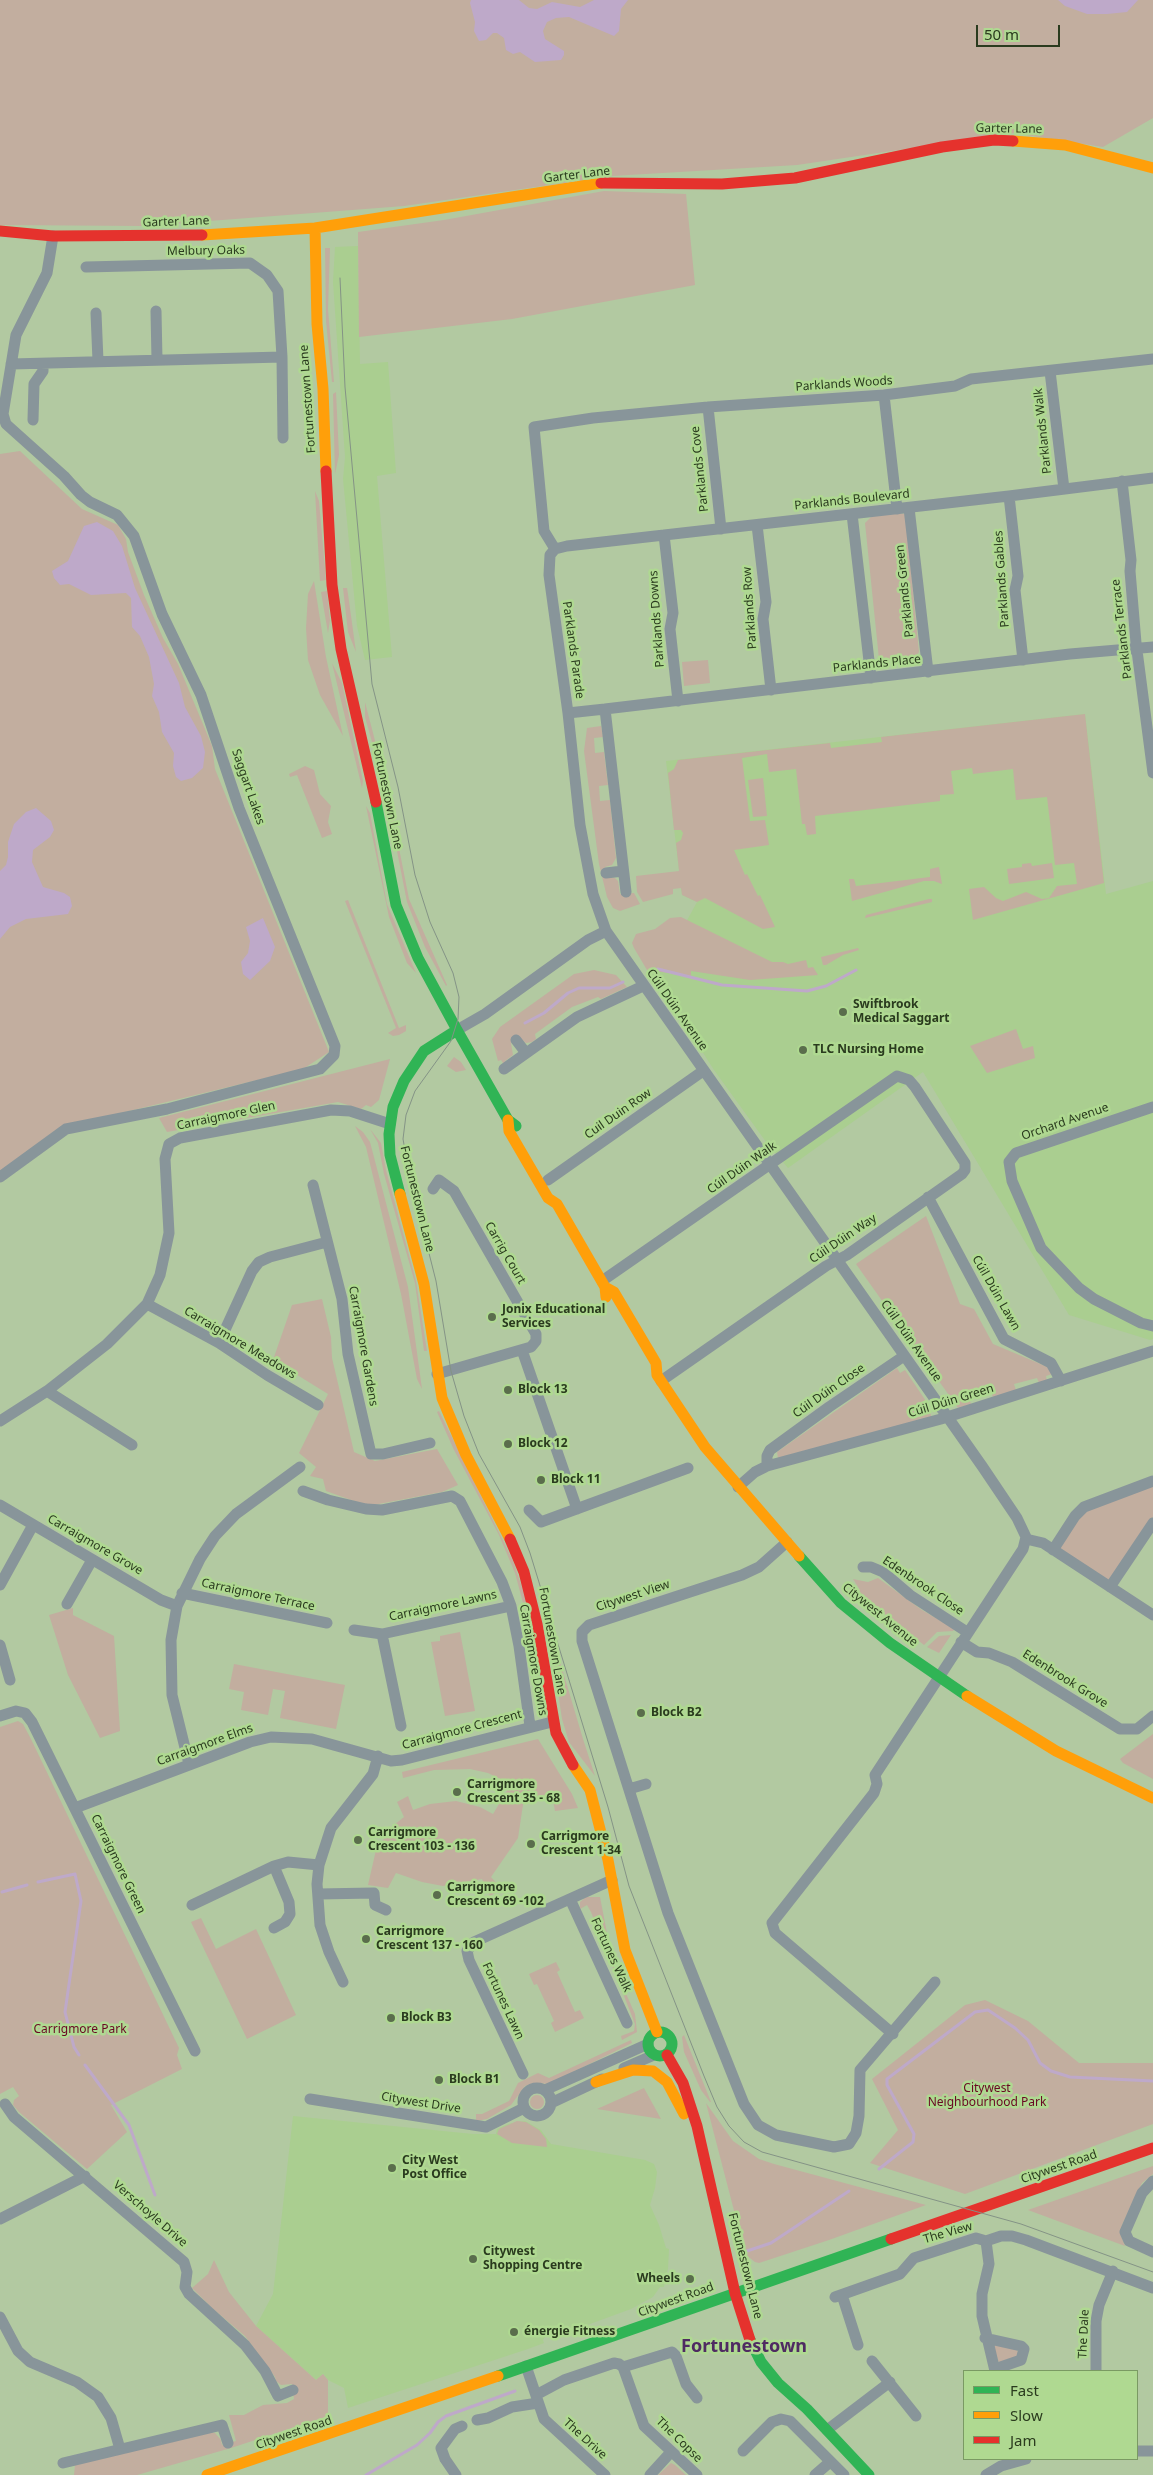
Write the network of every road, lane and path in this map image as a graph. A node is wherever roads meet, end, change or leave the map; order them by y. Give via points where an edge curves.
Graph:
1 (1153, 168) edge
2 (315, 228) junction
3 (0, 231) edge
4 (53, 236) junction
5 (86, 267) dead end
6 (156, 311) dead end
7 (96, 313) dead end
8 (282, 357) junction
9 (1153, 359) edge
10 (157, 360) junction
11 (98, 361) junction
12 (11, 364) junction
13 (43, 365) junction
14 (1050, 371) junction
15 (3, 395) edge
16 (884, 395) junction
17 (708, 407) junction
18 (33, 420) dead end
19 (283, 438) dead end
20 (1153, 478) edge
21 (1122, 481) junction
22 (1064, 489) junction
23 (1009, 496) junction
24 (909, 508) junction
25 (897, 509) junction
26 (852, 514) junction
27 (757, 524) junction
28 (720, 529) junction
29 (664, 535) junction
30 (555, 549) junction
31 (1153, 647) edge
32 (1138, 649) junction
33 (1023, 660) junction
34 (928, 672) junction
35 (871, 678) junction
36 (771, 690) junction
37 (678, 701) junction
38 (605, 709) junction
39 (568, 713) junction
40 (1153, 774) edge
41 (623, 871) junction
42 (606, 873) dead end
43 (626, 892) dead end
44 (606, 931) junction
45 (643, 986) junction
46 (457, 1030) junction
47 (516, 1040) dead end
48 (526, 1053) junction
49 (504, 1069) dead end
50 (703, 1071) junction
51 (897, 1076) joint
52 (1153, 1107) edge
53 (508, 1120) junction
54 (390, 1124) junction
55 (770, 1165) junction
56 (0, 1177) edge
57 (548, 1180) junction
58 (313, 1185) dead end
59 (433, 1190) dead end
60 (928, 1197) junction
61 (557, 1204) junction
62 (327, 1242) junction
63 (838, 1260) junction
64 (603, 1284) junction
65 (148, 1304) junction
66 (1153, 1326) edge
67 (219, 1343) junction
68 (522, 1350) junction
69 (1153, 1351) edge
70 (904, 1356) junction
71 (437, 1374) junction
72 (659, 1378) junction
73 (1061, 1381) junction
74 (47, 1391) junction
75 (318, 1405) dead end
76 (947, 1417) junction
77 (0, 1421) edge
78 (430, 1443) dead end
79 (132, 1445) dead end
80 (767, 1466) junction
81 (300, 1467) dead end
82 (688, 1468) dead end
83 (1153, 1481) edge
84 (738, 1487) junction
85 (303, 1491) dead end
86 (0, 1505) edge
87 (577, 1509) junction
88 (529, 1510) dead end
89 (1153, 1524) edge
90 (33, 1525) junction
91 (1026, 1539) junction
92 (786, 1542) junction
93 (1053, 1550) junction
94 (92, 1560) junction
95 (863, 1567) dead end
96 (0, 1585) edge
97 (1110, 1587) junction
98 (182, 1593) junction
99 (67, 1604) dead end
100 (177, 1606) junction
101 (511, 1606) junction
102 (1153, 1616) edge
103 (327, 1623) dead end
104 (354, 1630) dead end
105 (382, 1634) junction
106 (964, 1637) junction
107 (0, 1645) edge
108 (938, 1677) junction
109 (10, 1680) dead end
110 (0, 1716) edge
111 (1153, 1716) edge
112 (552, 1722) junction
113 (401, 1726) dead end
114 (530, 1726) junction
115 (378, 1756) junction
116 (189, 1764) junction
117 (646, 1784) dead end
118 (630, 1789) junction
119 (1153, 1798) edge
120 (75, 1808) junction
121 (319, 1865) junction
122 (274, 1866) junction
123 (612, 1880) junction
124 (318, 1894) junction
125 (570, 1899) junction
126 (192, 1905) dead end
127 (386, 1910) dead end
128 (274, 1928) dead end
129 (343, 1982) dead end
130 (935, 1982) dead end
131 (627, 2023) dead end
132 (657, 2032) junction
133 (893, 2034) junction
134 (648, 2044) junction
135 (195, 2051) dead end
136 (654, 2055) junction
137 (667, 2055) junction
138 (523, 2074) dead end
139 (596, 2082) junction
140 (544, 2090) junction
141 (310, 2099) dead end
142 (551, 2103) junction
143 (5, 2104) dead end
144 (524, 2108) junction
145 (1153, 2148) edge
146 (85, 2176) junction
147 (1153, 2181) edge
148 (712, 2188) junction
149 (0, 2220) edge
150 (986, 2241) junction
151 (1153, 2252) edge
152 (1113, 2272) junction
153 (1153, 2288) edge
154 (735, 2293) junction
155 (0, 2317) edge
156 (985, 2338) junction
157 (858, 2345) dead end
158 (872, 2361) dead end
159 (526, 2366) junction
160 (623, 2367) junction
161 (995, 2370) edge
162 (1096, 2370) edge
163 (890, 2382) junction
164 (293, 2390) dead end
165 (696, 2398) dead end
166 (537, 2399) junction
167 (916, 2416) dead end
168 (477, 2420) dead end
169 (462, 2426) dead end
170 (827, 2430) junction
171 (228, 2443) dead end
172 (120, 2448) junction
173 (742, 2451) dead end
174 (1138, 2451) edge
175 (1153, 2451) edge
176 (671, 2452) junction
177 (1017, 2460) edge
178 (830, 2462) junction
179 (1000, 2462) edge
180 (63, 2463) dead end
181 (207, 2475) edge
182 (456, 2475) edge
183 (605, 2475) edge
184 (650, 2475) edge
185 (697, 2475) edge
186 (815, 2475) edge
187 (844, 2475) edge
188 (869, 2475) edge
189 (986, 2475) edge

1 - 2 street, Garter Lane via 1065,145 994,140 942,147 787,179 722,184 601,183
2 - 4 street, Garter Lane via 181,236
2 - 46 street, Fortunestown Lane via 316,324 323,389 327,514 332,585 343,658 396,905 418,958
3 - 4 street, Garter Lane
4 - 12 street, Saggart Lakes via 47,273 22,319
5 - 8 street, Melbury Oaks via 250,263 266,275 278,291
6 - 10 street
7 - 11 street
8 - 10 street
8 - 19 street, Melbury Oaks
9 - 14 street, Parklands Woods
10 - 11 street
11 - 13 street
12 - 13 street
12 - 15 street, Saggart Lakes
13 - 18 street via 43,371 34,384
14 - 16 street, Parklands Woods
14 - 22 street, Parklands Walk
15 - 56 street, Saggart Lakes via 3,414 11,430 81,495 118,515 134,536 162,614 201,695 239,808 335,1046 334,1055 320,1069 167,1109 66,1129
16 - 17 street, Parklands Woods
16 - 25 street
17 - 28 street, Parklands Cove
17 - 30 street, Parklands Woods via 534,427 544,531
20 - 21 street, Parklands Boulevard
21 - 22 street, Parklands Boulevard
21 - 32 street, Parklands Terrace
22 - 23 street, Parklands Boulevard
23 - 24 street, Parklands Boulevard
23 - 33 street, Parklands Gables
24 - 25 street, Parklands Boulevard
24 - 34 street, Parklands Green
25 - 26 street, Parklands Boulevard
26 - 27 street, Parklands Boulevard
26 - 35 street
27 - 28 street, Parklands Boulevard
27 - 36 street, Parklands Row
28 - 29 street, Parklands Boulevard
29 - 30 street, Parklands Boulevard
29 - 37 street, Parklands Downs
30 - 39 street, Parklands Parade via 550,555 548,574
31 - 32 street, Parklands Place
32 - 33 street, Parklands Place
32 - 40 street, Parklands Terrace
33 - 34 street, Parklands Place
34 - 35 street, Parklands Place
35 - 36 street, Parklands Place
36 - 37 street, Parklands Place
37 - 38 street, Parklands Place
38 - 39 street, Parklands Parade
38 - 41 street
39 - 44 street, Cúil Dúin Avenue via 585,854 593,894
41 - 42 street
41 - 43 street
44 - 45 street, Cúil Dúin Avenue
44 - 46 street
45 - 48 street via 577,1017
45 - 50 street, Cúil Dúin Avenue
46 - 53 street, Citywest Avenue
46 - 54 street, Fortunestown Lane via 419,1056 398,1094
47 - 48 street
48 - 49 street
50 - 55 street, Cúil Dúin Avenue
50 - 57 street, Cuil Duin Row
51 - 55 street, Cúil Dúin Walk
51 - 60 street, Cúil Dúin Way via 915,1087 966,1163 962,1174
52 - 66 street, Orchard Avenue via 1016,1153 1009,1162 1012,1182 1041,1248 1094,1299
53 - 57 street, Citywest Avenue via 517,1126
53 - 61 street, Citywest Avenue via 509,1131 548,1198
54 - 65 street, Carraigmore Glen via 350,1111 331,1110 180,1138 169,1144 165,1160 169,1233 160,1275
54 - 71 street, Fortunestown Lane via 390,1155 424,1284
55 - 63 street, Cúil Dúin Avenue
55 - 64 street, Cúil Dúin Walk
57 - 61 street, Citywest Avenue via 556,1193
58 - 62 street, Carraigmore Gardens
59 - 68 street, Carrig Court via 439,1180 454,1191 536,1334 536,1341 531,1347
60 - 63 street, Cúil Dúin Way
60 - 73 street, Cúil Dúin Lawn via 1004,1339 1051,1363
61 - 64 street, Citywest Avenue
62 - 67 street via 259,1262
62 - 78 street, Carraigmore Gardens via 342,1299 348,1354 371,1454
63 - 70 street, Cúil Dúin Avenue
63 - 72 street, Cúil Dúin Way
64 - 72 street, Citywest Avenue via 614,1292 656,1363
65 - 67 street, Carraigmore Meadows
65 - 74 street via 107,1344
67 - 75 street, Carraigmore Meadows
68 - 71 street
68 - 87 street
69 - 73 street, Cúil Dúin Green
70 - 76 street, Cúil Dúin Avenue
70 - 80 street, Cúil Dúin Close via 770,1450
71 - 112 street, Fortunestown Lane via 452,1426 524,1572 538,1624
72 - 84 street, Citywest Avenue via 685,1419
73 - 76 street, Cúil Dúin Green
74 - 77 street
74 - 79 street
76 - 80 street, Cúil Dúin Green
76 - 91 street, Cúil Dúin Avenue via 1016,1518
80 - 84 street, Cúil Dúin Green
81 - 98 street via 236,1514 200,1559
82 - 87 street
83 - 93 street via 1084,1507
84 - 92 street, Citywest Avenue
85 - 101 street, Carraigmore Downs via 328,1500 374,1509 452,1496 460,1502
86 - 90 street, Carraigmore Grove
87 - 88 street via 541,1522
89 - 97 street
90 - 94 street, Carraigmore Grove
90 - 96 street
91 - 93 street via 1038,1541
91 - 106 street via 1023,1549
92 - 108 street, Citywest Avenue via 842,1603
92 - 118 street, Citywest View via 759,1567 742,1575 589,1625 582,1632 582,1641
93 - 97 street
94 - 99 street
94 - 100 street, Carraigmore Grove
95 - 106 street, Edenbrook Close via 883,1572
97 - 102 street
98 - 100 street
98 - 103 street, Carraigmore Terrace
100 - 116 street via 171,1640 171,1686
101 - 105 street, Carraigmore Lawns
101 - 114 street, Carraigmore Downs
104 - 105 street, Carraigmore Lawns
105 - 113 street, Carraigmore Lawns
106 - 108 street
106 - 111 street, Edenbrook Grove via 977,1652 1012,1662 1120,1729 1137,1729
107 - 109 street
108 - 119 street, Citywest Avenue via 1056,1751
108 - 133 street via 875,1775 874,1793 772,1923 775,1934
110 - 120 street, Carraigmore Green via 16,1711 25,1713
112 - 114 street, Carraigmore Crescent
112 - 123 street, Fortunestown Lane via 566,1755 590,1790
114 - 115 street, Carraigmore Crescent via 402,1760
115 - 116 street, Carraigmore Elms via 312,1739 271,1737
115 - 121 street via 373,1774 331,1828
116 - 120 street, Carraigmore Elms
117 - 118 street
118 - 133 street via 677,1940 744,2104 758,2125 776,2135 834,2146 849,2144 856,2134 859,2116 860,2070
120 - 135 street, Carraigmore Green
121 - 122 street via 288,1862
121 - 124 street
122 - 126 street
122 - 128 street via 289,1902 290,1914
123 - 125 street, Fortunes Lawn
123 - 132 street, Fortunestown Lane via 625,1950
124 - 127 street via 374,1893 375,1905
124 - 129 street via 320,1925
125 - 131 street, Fortunes Walk
125 - 138 street, Fortunes Lawn via 474,1942 467,1951 468,1960
130 - 133 street
132 - 134 street
132 - 137 street, Fortunestown Lane via 668,2035 673,2041
134 - 136 street
134 - 140 street
136 - 137 street
136 - 139 street
137 - 148 street, Fortunestown Lane via 691,2106
139 - 142 street
139 - 148 street via 639,2069 653,2071 663,2078 677,2098 703,2176
140 - 142 street
140 - 144 street via 527,2091 523,2098
141 - 144 street, Citywest Drive via 486,2127
142 - 144 street via 547,2112 539,2116
143 - 146 street, Verschoyle Drive via 14,2117
145 - 154 street, Citywest Road
146 - 149 street
146 - 164 street, Verschoyle Drive via 184,2262 187,2272 185,2287 189,2294 245,2346 265,2371 278,2396
147 - 151 street via 1142,2192 1125,2232 1129,2241
148 - 154 street, Fortunestown Lane
150 - 152 street, The View via 1012,2236
150 - 156 street via 989,2264 982,2301
150 - 157 street, The View via 976,2238 914,2258 900,2274 838,2296
152 - 153 street, The View
152 - 162 street, The Dale via 1096,2321
154 - 159 street, Citywest Road
154 - 170 street, Fortunestown Lane via 751,2344 761,2362
155 - 172 street via 18,2351 30,2362 77,2382 98,2397 111,2418
156 - 161 street
156 - 161 street via 1024,2349 1021,2360
158 - 163 street
159 - 166 street, The Drive
159 - 181 street, Citywest Road
160 - 165 street via 672,2352
160 - 166 street via 614,2363 564,2380
160 - 176 street, The Copse via 644,2426
163 - 167 street
163 - 170 street
166 - 168 street
166 - 183 street, The Drive via 544,2419
169 - 182 street via 455,2429 441,2448 444,2459
170 - 188 street, Fortunestown Lane
171 - 172 street via 222,2425
172 - 180 street
173 - 178 street via 772,2422 781,2419 790,2421
174 - 175 street
176 - 184 street
176 - 185 street, The Copse
177 - 179 street
178 - 186 street
178 - 187 street
179 - 189 street

